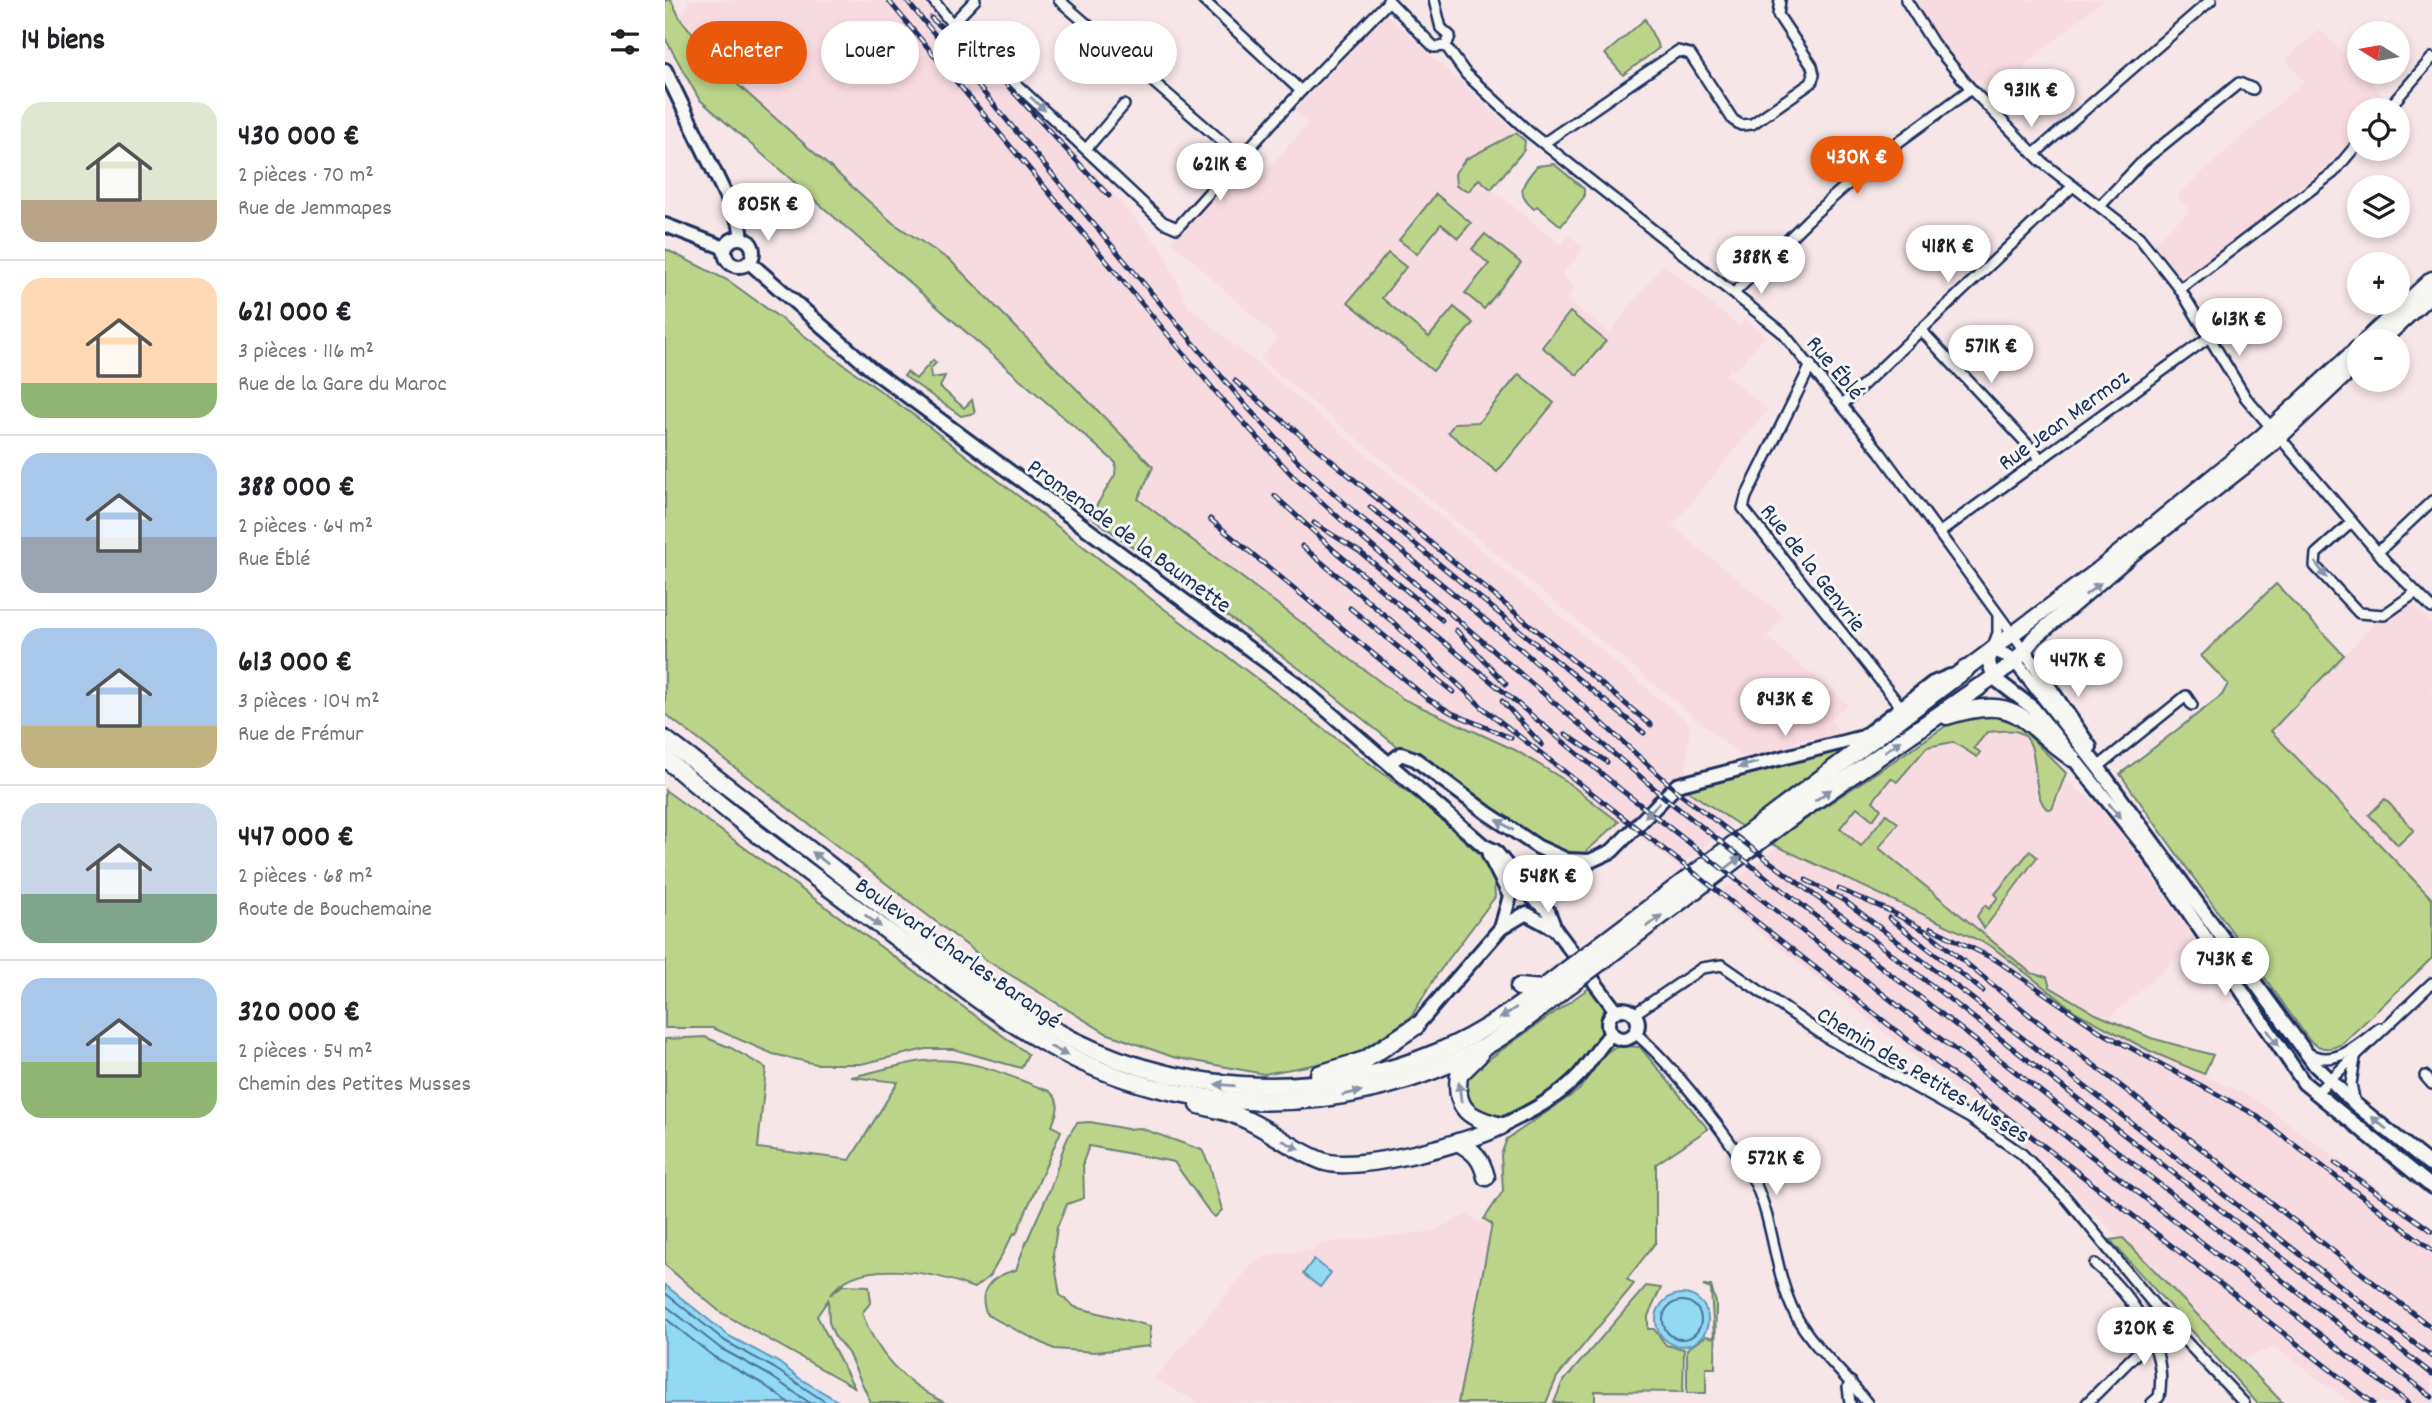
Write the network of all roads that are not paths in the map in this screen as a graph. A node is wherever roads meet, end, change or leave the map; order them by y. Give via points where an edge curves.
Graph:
1 (933, 0) edge
2 (975, 0) edge
3 (1059, 0) edge
4 (1203, 0) edge
5 (1388, 0) edge
6 (1434, 0) edge
7 (1780, 0) edge
8 (1906, 0) edge
9 (2211, 0) edge
10 (950, 21) edge
11 (956, 21) edge
12 (1441, 28) junction
13 (1430, 41) junction
14 (1446, 46) junction
15 (2432, 58) edge
16 (665, 70) edge
17 (1018, 84) edge
18 (1971, 89) junction
19 (2253, 89) dead end
20 (1301, 91) junction
21 (2397, 98) edge
22 (1124, 105) dead end
23 (1543, 143) junction
24 (1087, 148) junction
25 (2034, 154) junction
26 (2347, 156) edge
27 (1241, 158) junction
28 (2073, 186) junction
29 (2100, 206) junction
30 (665, 225) edge
31 (742, 238) junction
32 (725, 248) junction
33 (749, 262) junction
34 (2432, 279) edge
35 (2179, 289) junction
36 (1734, 293) junction
37 (2432, 293) edge
38 (2378, 329) edge
39 (2394, 329) edge
40 (1921, 330) junction
41 (2209, 337) junction
42 (2347, 359) edge
43 (1811, 365) junction
44 (2347, 372) edge
45 (1843, 404) junction
46 (2275, 433) junction
47 (2042, 459) junction
48 (2432, 501) edge
49 (2353, 522) junction
50 (1939, 533) junction
51 (2378, 552) junction
52 (2415, 593) junction
53 (2432, 608) edge
54 (1998, 614) junction
55 (2012, 634) junction
56 (1991, 649) junction
57 (2019, 656) junction
58 (1966, 669) junction
59 (1996, 680) junction
60 (1979, 688) joint
61 (2192, 705) dead end
62 (1901, 707) junction
63 (1931, 720) junction
64 (665, 738) edge
65 (665, 758) edge
66 (2072, 758) junction
67 (1391, 762) junction
68 (2098, 767) junction
69 (665, 773) edge
70 (720, 807) junction
71 (1484, 846) junction
72 (1530, 895) junction
73 (1510, 900) junction
74 (1525, 914) junction
75 (1501, 928) junction
76 (1555, 929) junction
77 (1603, 952) junction
78 (1567, 978) junction
79 (2432, 984) edge
80 (1519, 987) dead end
81 (1543, 989) junction
82 (1616, 1011) junction
83 (2404, 1011) junction
84 (1634, 1014) junction
85 (1416, 1026) joint
86 (1635, 1033) junction
87 (1611, 1034) junction
88 (1488, 1045) junction
89 (2303, 1050) junction
90 (2355, 1058) junction
91 (2331, 1081) junction
92 (1293, 1085) junction
93 (2315, 1094) junction
94 (1186, 1096) junction
95 (2355, 1104) junction
96 (1501, 1126) junction
97 (1458, 1142) junction
98 (2432, 1166) edge
99 (1486, 1177) dead end
100 (2432, 1187) edge
101 (2095, 1264) dead end
102 (2149, 1335) junction
103 (1859, 1402) edge
104 (2087, 1403) edge
105 (2152, 1403) edge
106 (2244, 1403) edge

1 - 10 street
2 - 11 street
3 - 27 street
4 - 20 street
5 - 13 street
5 - 20 street
6 - 12 street
7 - 23 street via 1778,15 1814,75 1811,83 1752,124 1733,120 1690,54 1678,51
8 - 18 street via 1933,43
9 - 25 street
12 - 13 street via 1432,32
12 - 14 street via 1450,36
13 - 14 street via 1437,48
14 - 23 street, Rue Éblé via 1466,74
15 - 21 street
16 - 31 street via 740,225
17 -> 24 street
18 - 25 street
18 - 36 street via 1882,154
19 - 29 street via 2239,83 2143,161
20 - 27 street
22 - 24 street
23 - 36 street, Rue Éblé
24 - 27 street via 1163,222 1177,228
25 - 28 street
26 - 35 street via 2333,173
28 - 29 street
28 - 40 street
29 - 35 street via 2139,237
30 - 32 street
31 - 32 street via 731,240
31 - 33 street via 753,248
32 - 33 street via 731,263
33 - 67 street, Promenade de la Baumette via 871,369 1298,685
34 - 38 main road
35 - 41 street
36 - 43 street, Rue Éblé via 1782,332
37 - 39 main road
40 - 45 street
40 - 47 street
41 - 46 street via 2238,386
41 - 47 street, Rue Jean Mermoz
42 - 46 main road
43 - 45 street, Rue Éblé
43 - 62 street, Rue de la Genvrie via 1744,508
44 - 46 main road
45 - 50 street, Rue Éblé
46 - 49 street
46 - 55 main road, Boulevard Charles Barangé
57 -> 46 main road, Boulevard Charles Barangé via 2040,632
47 - 50 street, Rue Jean Mermoz
48 - 51 street
49 - 51 street
49 -> 52 street via 2315,554 2315,566 2359,613 2384,615
50 - 54 street, Rue Éblé
51 - 52 street
52 - 53 street
54 - 55 street, Rue Éblé
54 - 56 street via 1998,633
55 - 56 main road, Boulevard Charles Barangé
55 - 57 street, Rue Éblé
56 - 57 street
56 - 58 main road, Boulevard Charles Barangé
56 - 59 street via 1989,663
57 - 59 main road, Boulevard Charles Barangé
57 - 68 street
58 - 62 street, Boulevard Charles Barangé via 1933,683
58 - 77 highway, Boulevard Charles Barangé
59 - 60 main road, Boulevard Charles Barangé
59 - 66 street via 2033,708
60 - 63 highway, Boulevard Charles Barangé
61 - 68 street via 2186,696
62 -> 67 street, Boulevard Charles Barangé via 1863,737 1677,785 1612,851 1590,861 1567,860 1538,846 1415,759 1401,754
63 - 66 highway via 1985,706 2008,709 2027,719
77 -> 63 highway, Boulevard Charles Barangé
92 -> 64 highway, Boulevard Charles Barangé via 1259,1087 1185,1080 1099,1053 1060,1034 969,974
65 - 70 highway, Boulevard Charles Barangé
66 -> 93 street via 2164,873 2267,1030
67 - 71 street, Promenade de la Baumette
68 - 89 street
69 - 70 highway
70 -> 94 highway, Boulevard Charles Barangé via 1023,1030 1095,1068
71 - 72 street, Promenade de la Baumette via 1495,851
71 - 73 street, Promenade de la Baumette
72 - 73 street via 1519,889
72 - 74 street via 1533,908
72 - 76 street, Promenade de la Baumette via 1548,911
73 - 74 street, Promenade de la Baumette via 1516,913
73 - 75 street
74 - 75 street
74 - 76 street, Promenade de la Baumette
75 - 85 street
76 - 82 street, Promenade de la Baumette
77 - 78 highway, Boulevard Charles Barangé, bridge
78 - 81 highway, Boulevard Charles Barangé
78 - 88 highway, Boulevard Charles Barangé
79 - 83 street
80 - 81 highway
81 -> 92 highway, Boulevard Charles Barangé via 1439,1052 1385,1070
82 - 84 street
82 - 87 street via 1608,1024
83 - 89 street via 2337,1057 2317,1057
83 - 90 street
84 - 86 street
84 - 106 street, Chemin des Petites Musses via 1702,968 1722,965 1829,1039 1985,1127 2043,1173 2174,1329
85 - 92 highway via 1365,1060
86 - 87 street via 1623,1040
86 - 103 street via 1684,1085 1755,1183 1791,1304 1805,1331 1850,1382
87 - 96 street via 1562,1091
94 -> 88 highway, Boulevard Charles Barangé via 1267,1102 1348,1094 1427,1073
96 -> 88 highway via 1471,1116 1458,1100 1459,1075
89 - 91 street
90 - 91 street
90 - 95 street via 2351,1084
91 - 93 street
91 - 95 street
93 - 100 street
94 -> 97 highway via 1240,1117 1326,1162 1354,1166
98 -> 95 street
96 - 97 highway
97 - 99 highway via 1482,1160
101 - 102 street via 2137,1311
102 - 104 street via 2146,1344
102 - 105 street via 2162,1371 2159,1397

